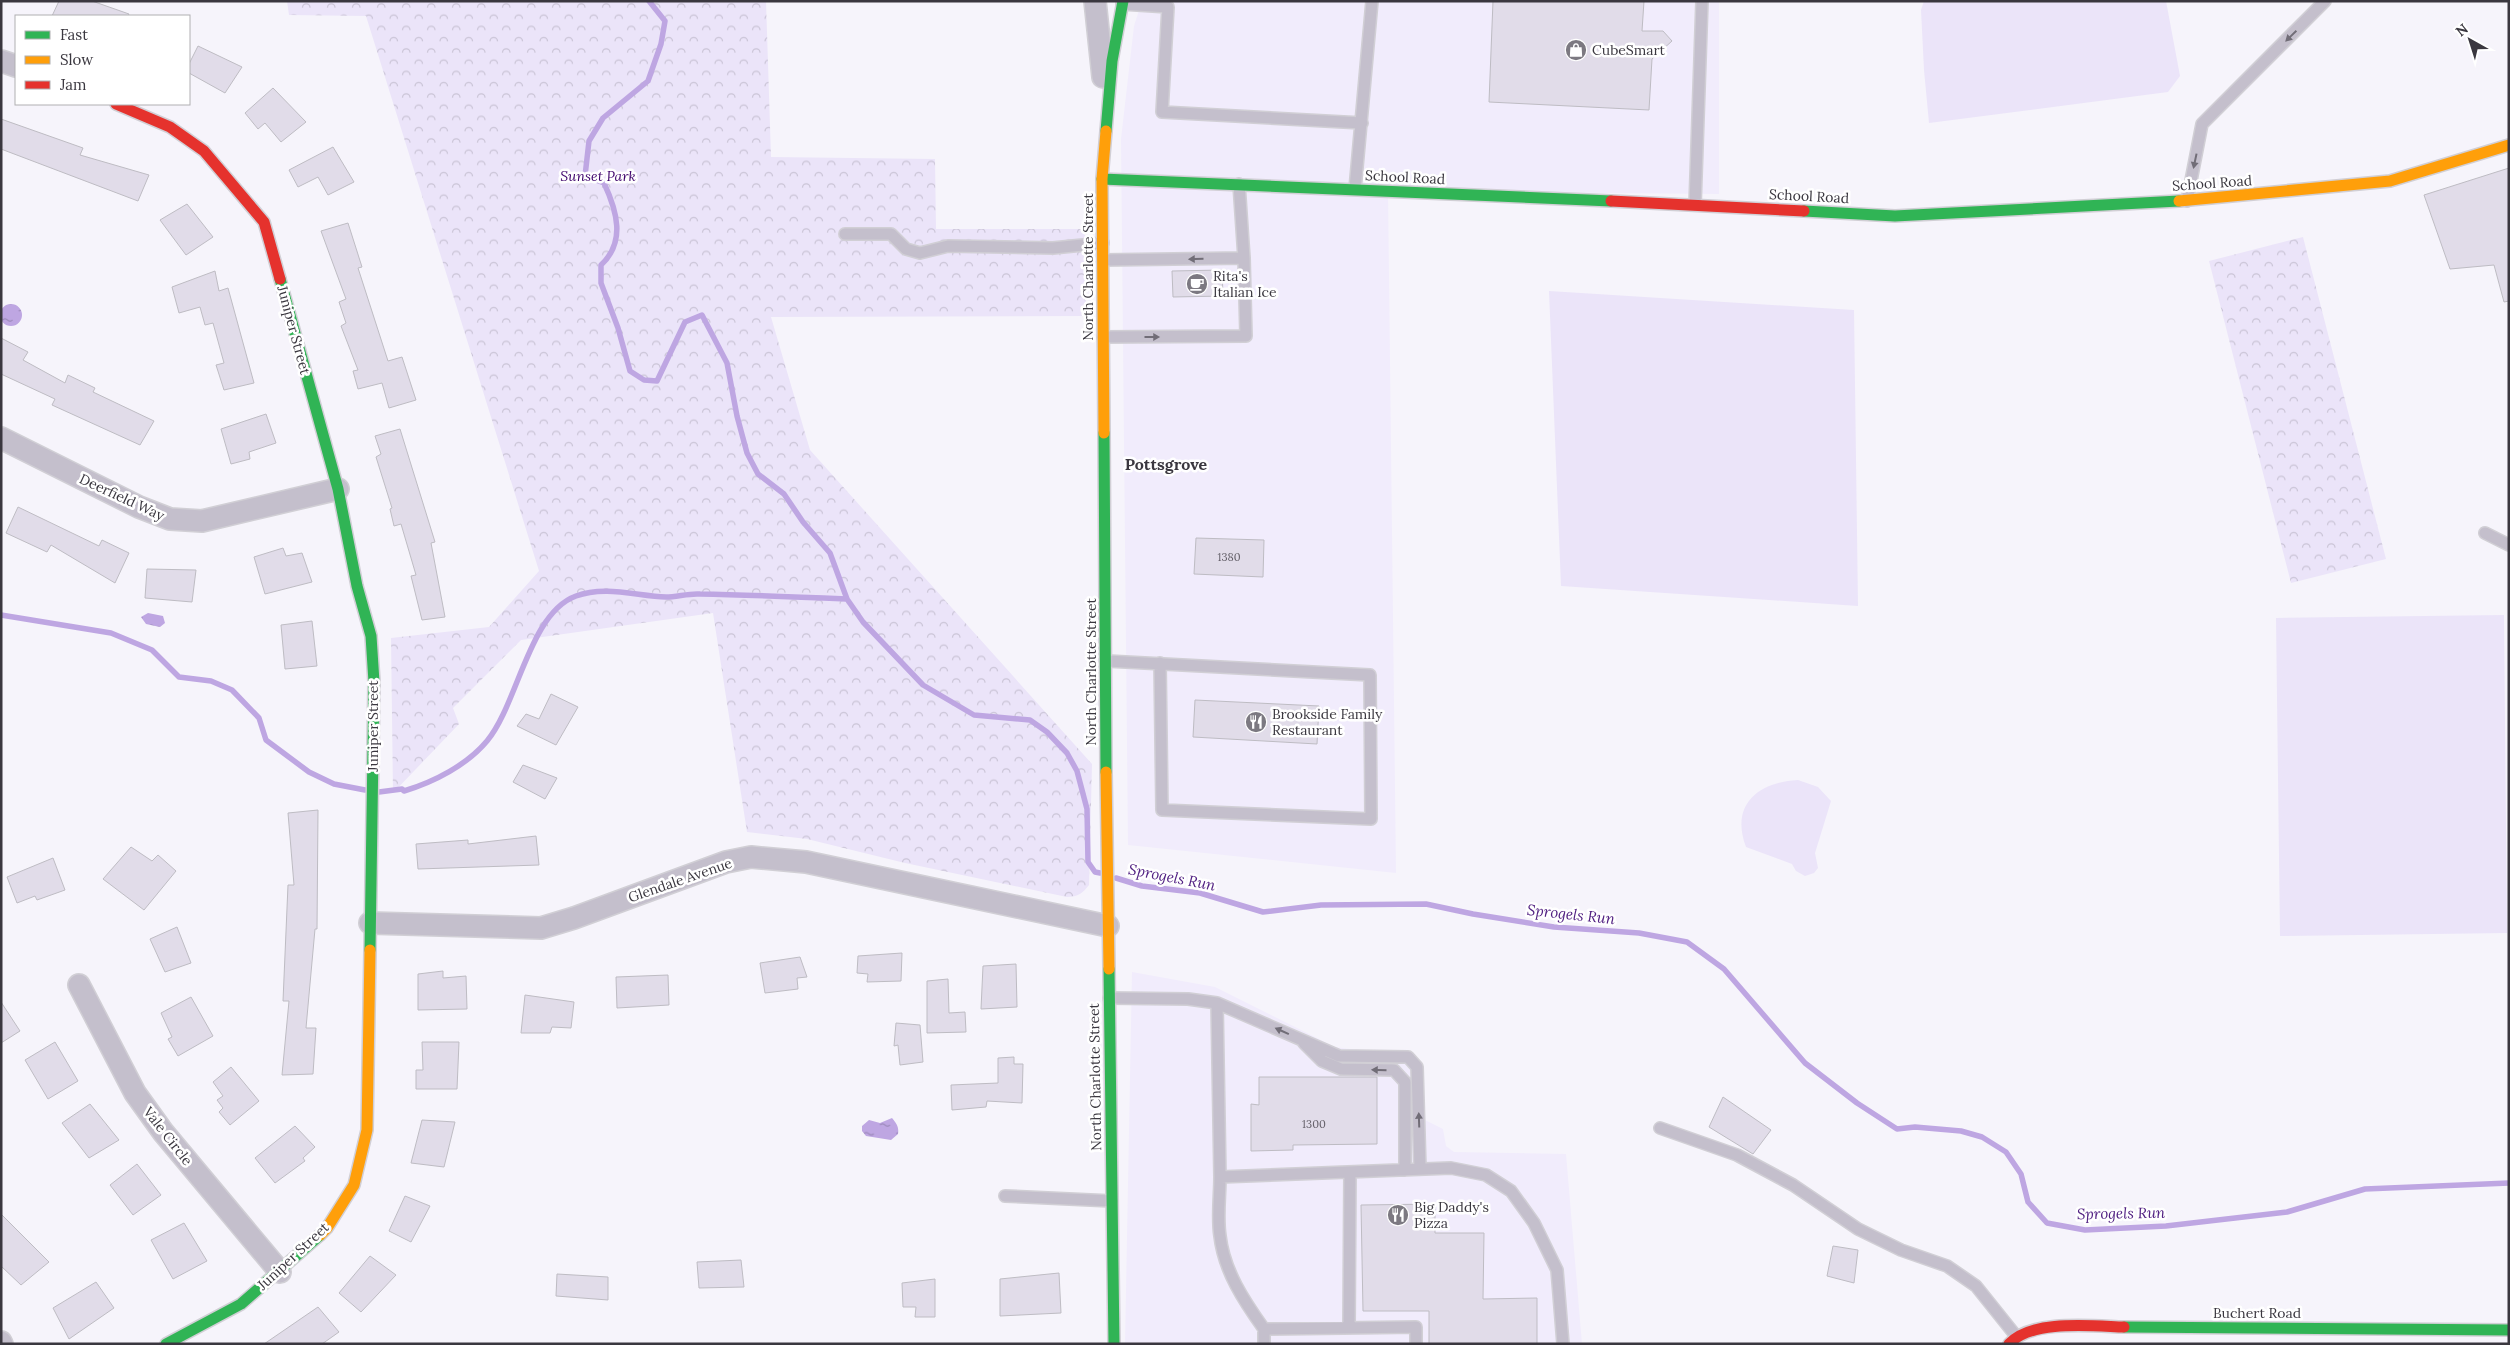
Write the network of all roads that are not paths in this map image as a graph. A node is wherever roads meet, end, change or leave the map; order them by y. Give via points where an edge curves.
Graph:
1 (1096, 1) edge
2 (1372, 1) edge
3 (1702, 1) edge
4 (2325, 1) edge
5 (1123, 3) edge
6 (1169, 4) edge
7 (1, 61) edge
8 (15, 66) edge
9 (118, 105) edge
10 (1106, 110) junction
11 (1362, 123) junction
12 (2509, 146) edge
13 (1102, 179) junction
14 (1239, 184) junction
15 (1355, 189) junction
16 (2187, 201) junction
17 (1695, 205) junction
18 (845, 234) dead end
19 (1103, 243) junction
20 (1244, 258) junction
21 (1103, 260) junction
22 (1103, 337) junction
23 (1, 438) edge
24 (338, 489) junction
25 (2485, 534) dead end
26 (2509, 545) edge
27 (1107, 661) junction
28 (1160, 663) junction
29 (370, 923) junction
30 (1108, 926) junction
31 (79, 985) dead end
32 (1109, 998) junction
33 (1217, 1003) junction
34 (1299, 1039) junction
35 (1660, 1128) dead end
36 (1420, 1169) junction
37 (1405, 1170) junction
38 (1350, 1172) junction
39 (1220, 1177) junction
40 (1005, 1196) dead end
41 (1112, 1201) junction
42 (280, 1272) junction
43 (1349, 1328) junction
44 (1264, 1329) junction
45 (2509, 1330) edge
46 (2012, 1340) edge
47 (166, 1344) edge
48 (1114, 1344) edge
49 (1264, 1344) edge
50 (1416, 1344) edge
51 (1563, 1344) edge

1 - 10 street
2 - 11 lane
3 - 17 lane
4 -> 16 lane via 2202,124
5 - 6 lane
5 - 10 street, North Charlotte Street
6 - 11 lane via 1162,112
7 - 8 street
9 - 24 street, Juniper Street via 170,127 204,151 264,222
10 - 13 street, North Charlotte Street
11 - 15 lane
12 - 16 street, School Road via 2390,181
13 - 14 street, School Road
13 - 19 street, North Charlotte Street
14 - 15 street, School Road
14 - 20 lane
15 - 17 street, School Road
16 - 17 street, School Road via 1896,216
18 - 19 lane via 891,234 906,249 920,253 948,246 1053,248
19 - 21 street, North Charlotte Street
20 -> 21 lane
22 -> 20 lane via 1246,336
21 - 22 street, North Charlotte Street
22 - 27 street, North Charlotte Street
23 - 24 street, Deerfield Way via 139,507 170,519 202,521
24 - 29 street, Juniper Street via 357,586 371,636 374,682
25 - 26 lane
27 - 28 lane
27 - 30 street, North Charlotte Street
28 - 28 lane via 1370,675 1370,819 1162,810
29 - 30 street, Glendale Avenue via 541,928 726,862 751,857 806,862
29 - 42 street, Juniper Street via 367,1130 354,1185 326,1228
30 - 32 street, North Charlotte Street
31 - 42 street, Vale Circle via 135,1093 163,1132
32 - 33 lane via 1188,999
32 - 41 street, North Charlotte Street
34 -> 33 lane
33 - 39 lane
36 -> 34 lane via 1417,1067 1408,1057 1339,1056
37 -> 34 lane via 1405,1082 1394,1070 1341,1069 1322,1061
35 - 46 lane via 1737,1155 1793,1185 1858,1229 1901,1250 1947,1266 1976,1286
36 - 37 lane
36 - 51 lane via 1451,1168 1486,1175 1511,1191 1534,1222 1558,1270
37 - 38 lane
38 - 39 lane
38 - 43 lane
39 - 44 lane via 1220,1235 1228,1270
40 - 41 lane
41 - 48 street, North Charlotte Street
42 - 47 street, Juniper Street via 241,1304
43 - 44 lane
43 - 50 lane via 1416,1327
44 - 49 lane
45 - 46 street, Buchert Road via 2055,1326

